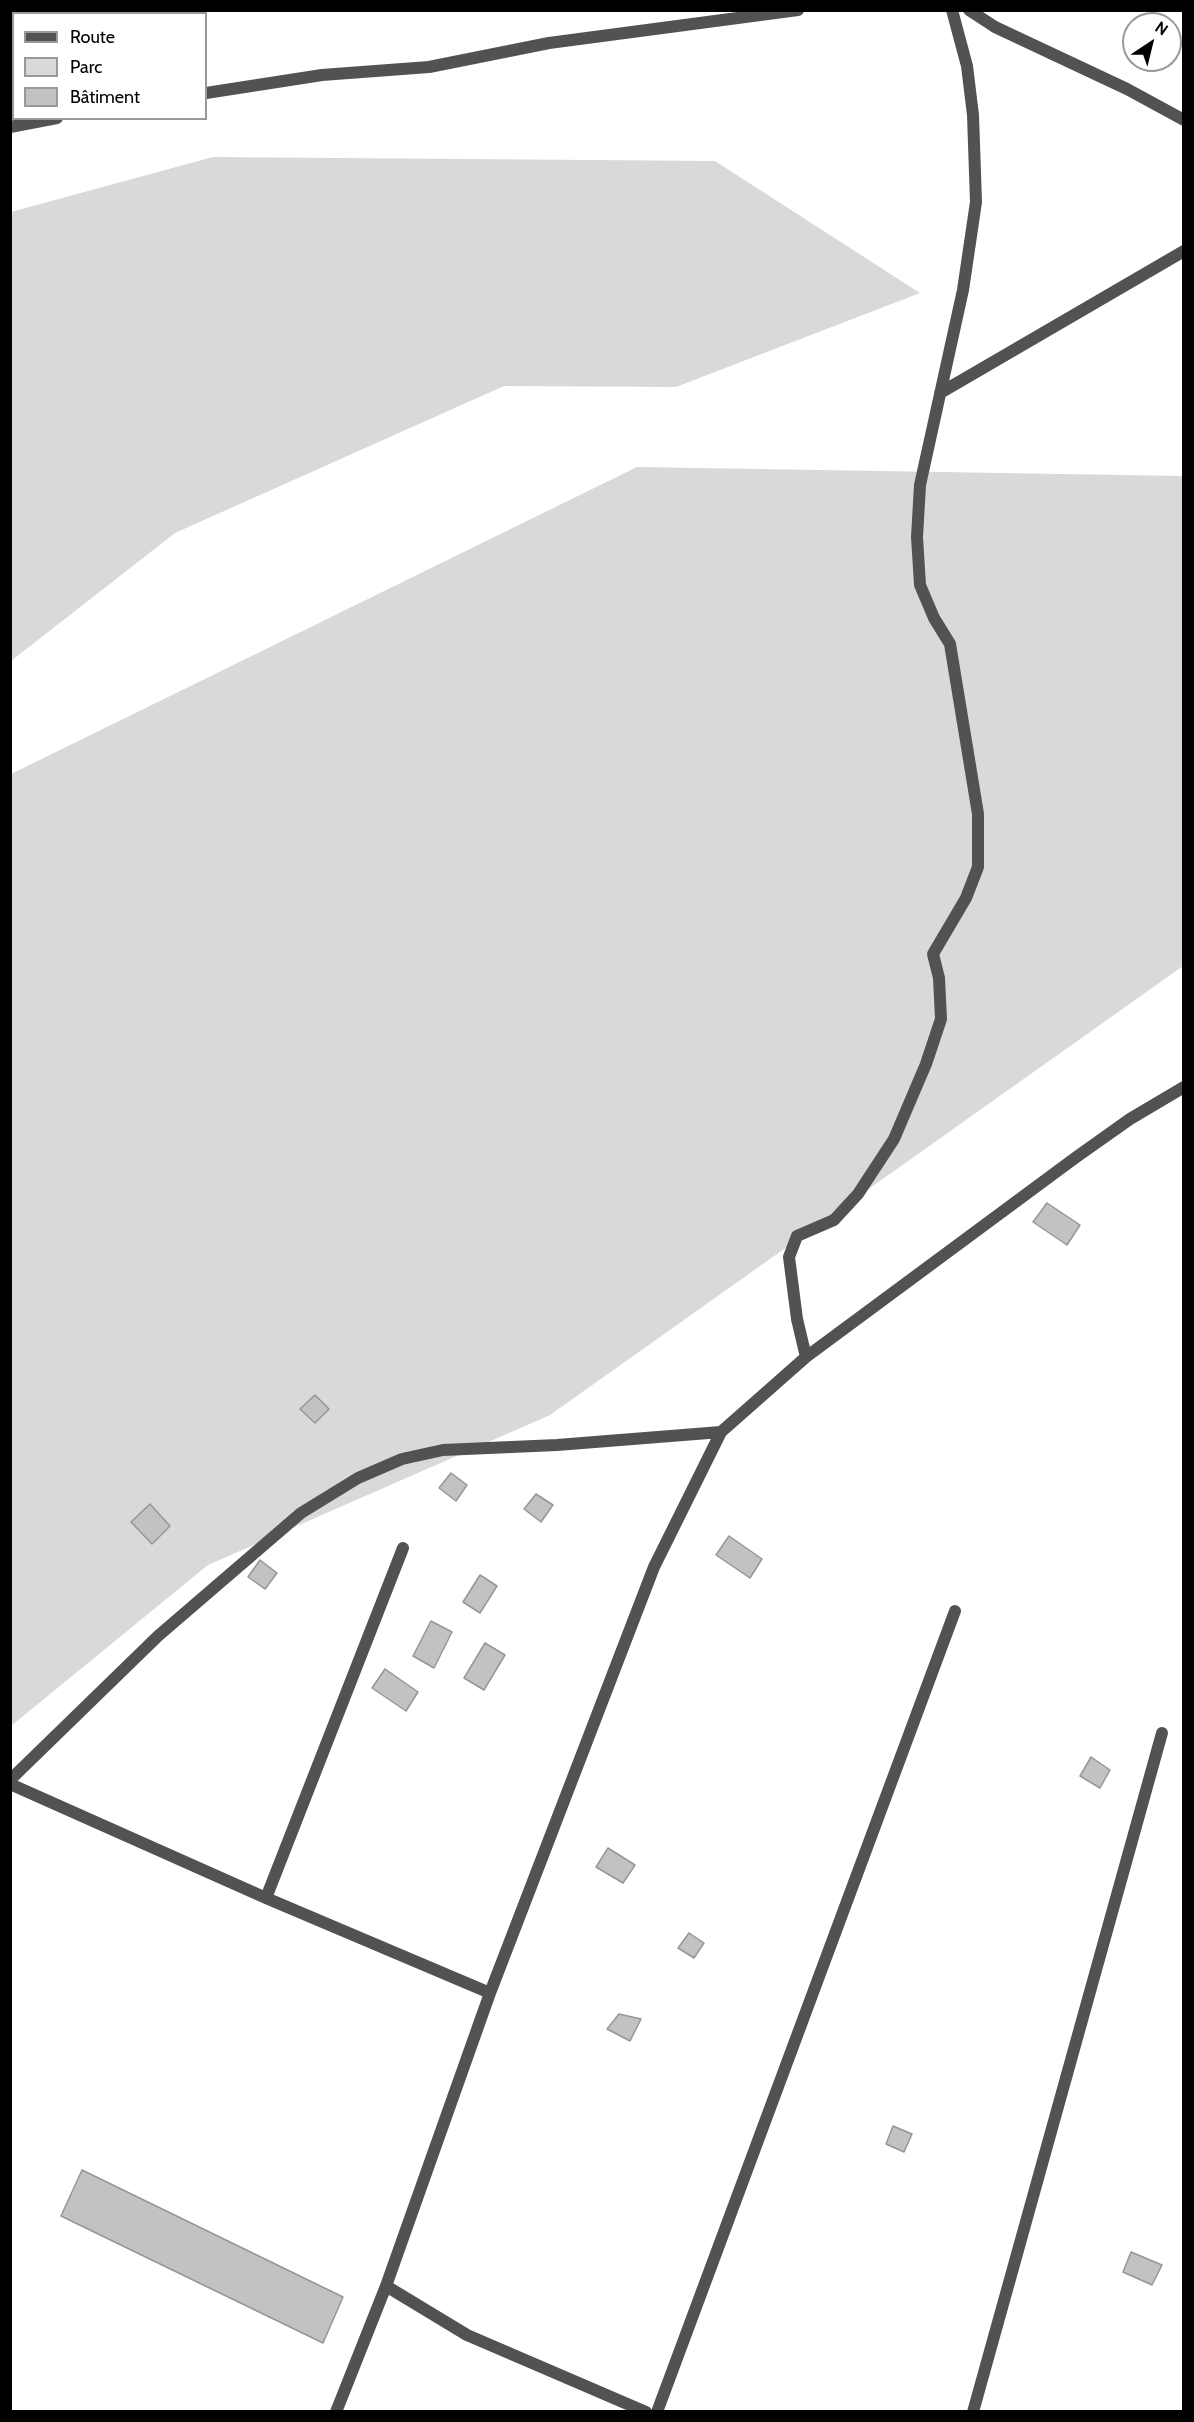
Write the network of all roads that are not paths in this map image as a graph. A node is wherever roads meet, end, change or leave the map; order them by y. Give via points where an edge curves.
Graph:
1 (798, 10) edge
2 (952, 10) edge
3 (969, 10) edge
4 (207, 93) edge
5 (47, 120) edge
6 (1184, 120) edge
7 (10, 127) edge
8 (1184, 251) edge
9 (940, 393) junction
10 (1184, 1087) edge
11 (806, 1356) junction
12 (721, 1432) junction
13 (403, 1548) dead end
14 (955, 1611) dead end
15 (1162, 1733) dead end
16 (10, 1782) edge
17 (266, 1898) junction
18 (490, 1993) junction
19 (386, 2286) junction
20 (336, 2412) edge
21 (646, 2412) edge
22 (657, 2412) edge
23 (973, 2412) edge

1 - 4 street via 549,43 429,68 322,75
2 - 9 street via 967,66 976,202 963,290
3 - 6 street via 995,27
5 - 7 street
8 - 9 street
9 - 11 street via 920,485 920,585 950,644 978,814 978,867 966,898 933,954 939,978 941,1019 894,1138 858,1194 834,1220 796,1236 789,1257
10 - 11 street via 1084,1151
11 - 12 street
12 - 16 street via 443,1450 402,1459 358,1478 301,1512 158,1636
12 - 18 street via 654,1568
13 - 17 street
14 - 22 street
15 - 23 street
16 - 17 street
17 - 18 street
18 - 19 street
19 - 20 street
19 - 21 street via 467,2336

